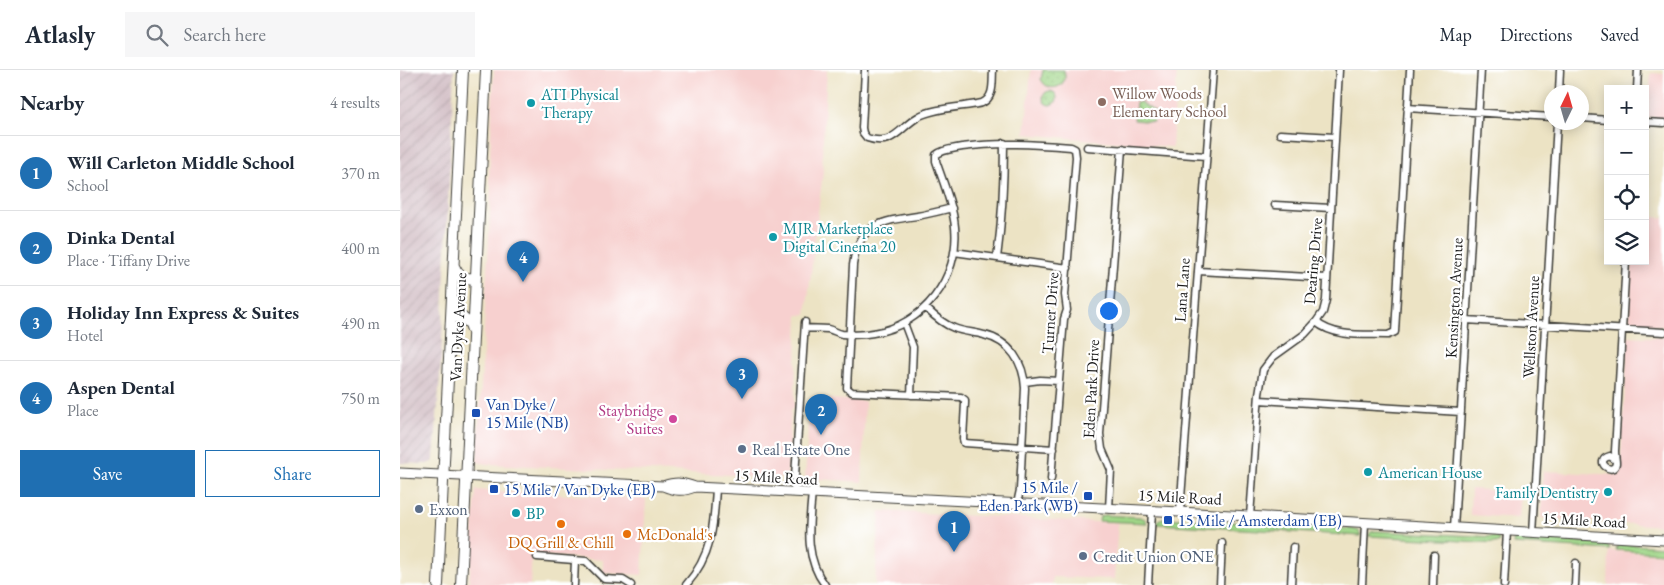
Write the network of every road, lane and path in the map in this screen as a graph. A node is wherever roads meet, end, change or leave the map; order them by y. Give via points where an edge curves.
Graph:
1 (463, 70) edge
2 (865, 70) edge
3 (993, 70) edge
4 (1213, 70) edge
5 (1339, 70) edge
6 (1410, 70) edge
7 (1481, 70) edge
8 (1560, 70) edge
9 (1638, 70) edge
10 (485, 71) edge
11 (1559, 85) edge
12 (1637, 85) edge
13 (1407, 108) junction
14 (1478, 113) junction
15 (1544, 117) edge
16 (1589, 119) edge
17 (1604, 120) edge
18 (1649, 122) edge
19 (1664, 123) edge
20 (1557, 130) edge
21 (1280, 134) dead end
22 (1335, 137) junction
23 (1004, 143) junction
24 (1088, 147) dead end
25 (1122, 149) junction
26 (1206, 156) junction
27 (1275, 205) dead end
28 (952, 208) junction
29 (1331, 208) junction
30 (954, 252) junction
31 (997, 258) junction
32 (1626, 265) edge
33 (454, 266) junction
34 (1068, 268) junction
35 (1198, 271) junction
36 (476, 277) junction
37 (1327, 278) junction
38 (926, 308) junction
39 (451, 318) junction
40 (1466, 320) junction
41 (1316, 322) junction
42 (904, 323) junction
43 (1545, 325) junction
44 (1622, 329) junction
45 (473, 331) junction
46 (1664, 332) edge
47 (849, 334) junction
48 (1059, 381) junction
49 (1025, 382) junction
50 (911, 395) junction
51 (1259, 400) junction
52 (1461, 412) junction
53 (1022, 447) junction
54 (1054, 449) junction
55 (1612, 458) dead end
56 (400, 472) edge
57 (444, 474) junction
58 (466, 476) junction
59 (1051, 479) dead end
60 (716, 488) junction
61 (794, 492) junction
62 (812, 494) junction
63 (1017, 504) junction
64 (1109, 509) junction
65 (1152, 511) junction
66 (1180, 512) junction
67 (1250, 516) junction
68 (1365, 523) junction
69 (1454, 528) junction
70 (1506, 531) junction
71 (1533, 533) junction
72 (1664, 540) edge
73 (1222, 543) dead end
74 (1293, 547) dead end
75 (1434, 556) dead end
76 (537, 557) dead end
77 (575, 560) junction
78 (1576, 563) dead end
79 (604, 582) edge
80 (438, 585) edge
81 (460, 585) edge
82 (574, 585) edge
83 (631, 585) edge
84 (686, 585) edge
85 (826, 585) edge
86 (1148, 585) edge
87 (1220, 585) edge
88 (1291, 585) edge
89 (1362, 585) edge
90 (1433, 585) edge
91 (1504, 585) edge
92 (1575, 585) edge

1 - 33 main road, Van Dyke Avenue
2 - 3 street via 862,128 867,138 874,141 888,139 924,114 987,101 991,94
4 - 26 street, Lana Lane
5 - 22 street, Dearing Drive
6 - 13 street
7 - 14 street, Kensington Avenue
8 - 11 street
9 - 12 street
10 - 36 main road, Van Dyke Avenue
13 - 14 street
13 - 41 street via 1395,330 1388,336 1335,332
14 - 15 street
14 - 40 street, Kensington Avenue
16 - 17 street
18 - 19 street
20 - 43 street, Wellston Avenue
21 - 22 street
22 - 29 street, Dearing Drive
23 - 28 street via 947,150 936,155
23 - 31 street
23 - 34 street, Turner Drive via 1075,149
24 - 25 street
25 - 26 street
25 - 64 street, Eden Park Drive via 1100,434 1111,470
26 - 35 street, Lana Lane
27 - 29 street
28 - 30 street
28 - 47 street via 886,220 862,238 854,252 852,265
29 - 37 street, Dearing Drive
30 - 31 street
30 - 38 street via 942,286
31 - 34 street
32 - 44 street
33 - 36 main road via 461,276
33 - 39 main road, Van Dyke Avenue
34 - 48 street, Turner Drive
35 - 37 street
35 - 66 street, Lana Lane
36 - 45 main road, Van Dyke Avenue
37 - 41 street, Dearing Drive via 1325,306
38 - 42 street
38 - 49 street via 954,328 991,336 1002,342 1019,360
39 - 45 main road via 466,319
39 - 57 main road, Van Dyke Avenue
40 - 43 street
40 - 52 street, Kensington Avenue
41 - 51 street, Dearing Drive via 1264,366
42 - 47 street via 875,333
42 - 50 street via 913,347
43 - 44 street
43 - 71 street, Wellston Avenue
44 - 46 street
44 - 55 street
45 - 58 main road, Van Dyke Avenue
47 - 50 street via 848,390
47 - 61 street via 805,325
48 - 49 street
48 - 54 street, Turner Drive
49 - 53 street
50 - 53 street via 963,398 964,442
51 - 52 street
51 - 67 street, Dearing Drive
52 - 69 street, Kensington Avenue
53 - 54 street
53 - 63 street
54 - 59 street, Turner Drive
56 - 57 main road, 15 Mile Road
57 - 58 main road, 15 Mile Road
57 - 80 main road, Van Dyke Avenue
58 - 60 main road, 15 Mile Road via 663,486 674,482 695,488
58 - 81 main road, Van Dyke Avenue
60 - 61 main road, 15 Mile Road
60 - 84 street via 710,543
61 - 62 main road, 15 Mile Road
62 - 63 main road, 15 Mile Road
62 - 85 street via 809,545 814,564
63 - 64 main road, 15 Mile Road
64 - 65 main road, 15 Mile Road
65 - 66 main road, 15 Mile Road
65 - 86 street
66 - 67 main road, 15 Mile Road
67 - 68 main road, 15 Mile Road
68 - 69 main road, 15 Mile Road
68 - 89 street
69 - 70 main road, 15 Mile Road
70 - 71 main road, 15 Mile Road
70 - 91 street
71 - 72 main road, 15 Mile Road
73 - 87 street
74 - 88 street
75 - 90 street
76 - 77 street
77 - 79 street via 590,564
77 - 82 street
78 - 92 street
79 - 83 street via 623,580

